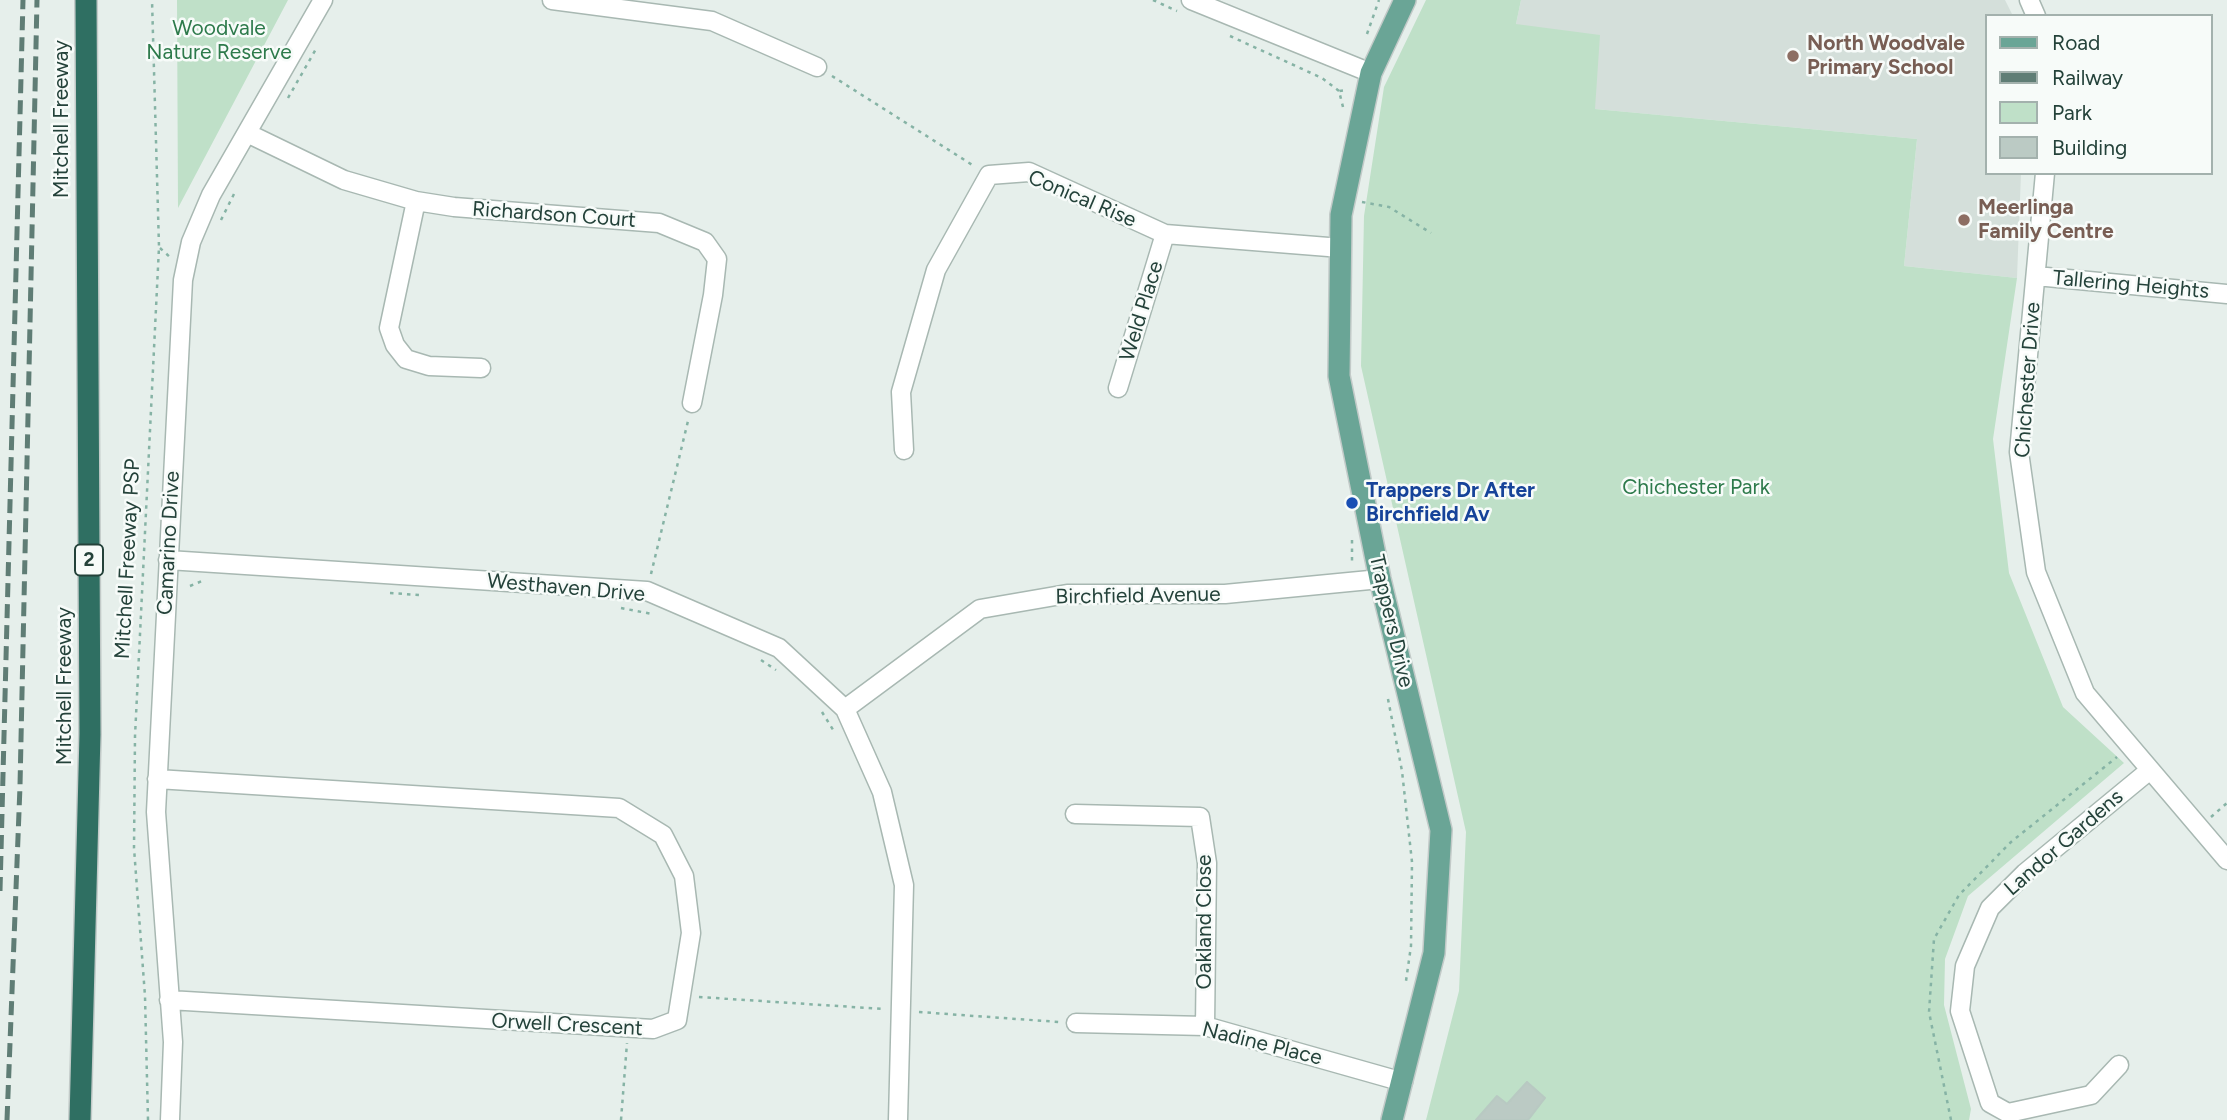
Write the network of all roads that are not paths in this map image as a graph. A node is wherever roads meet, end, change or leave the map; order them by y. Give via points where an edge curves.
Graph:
1 (86, 0) edge
2 (323, 0) edge
3 (552, 0) edge
4 (1191, 0) edge
5 (1405, 0) edge
6 (817, 67) road end
7 (1371, 74) junction
8 (247, 132) junction
9 (2045, 175) edge
10 (416, 201) junction
11 (1166, 234) junction
12 (1341, 248) junction
13 (2036, 276) junction
14 (2227, 294) edge
15 (481, 368) dead end
16 (1118, 388) dead end
17 (692, 403) road end
18 (904, 450) dead end
19 (168, 560) junction
20 (1380, 579) junction
21 (845, 709) junction
22 (2150, 770) junction
23 (157, 779) junction
24 (1075, 814) dead end
25 (2227, 860) edge
26 (169, 1000) junction
27 (1076, 1023) road end
28 (1205, 1026) junction
29 (2119, 1065) dead end
30 (1403, 1082) junction
31 (80, 1120) edge
32 (170, 1120) edge
33 (898, 1120) edge
34 (1392, 1120) edge

1 - 31 highway, Mitchell Freeway / 2 via 90,734
2 - 8 street, Camarino Drive
3 - 6 street via 712,21
4 - 7 street
5 - 7 main road, Trappers Drive
7 - 12 main road, Trappers Drive via 1341,215
8 - 10 street, Richardson Court via 344,180
8 - 19 street, Camarino Drive via 205,207 186,267
9 - 13 street, Chichester Drive
10 - 15 street via 389,328 395,345 406,359 418,363
10 - 17 street, Richardson Court via 659,223 705,242 717,259
11 - 12 street, Conical Rise
11 - 16 street, Weld Place
11 - 18 street, Conical Rise via 1028,172 989,175 936,270 901,392
12 - 20 main road, Trappers Drive via 1339,376
13 - 14 street, Tallering Heights
13 - 22 street, Chichester Drive via 2019,452 2036,572 2085,693
19 - 21 street, Westhaven Drive via 647,591 779,649
19 - 23 street, Camarino Drive
20 - 21 street, Birchfield Avenue via 1226,594 1067,594 980,609
20 - 30 main road, Trappers Drive via 1441,830 1434,953
21 - 33 street, Westhaven Drive via 882,792 904,885
22 - 25 street, Chichester Drive
22 - 29 street, Landor Gardens via 2025,873 1990,908 1965,966 1961,1011 1990,1103 2008,1113 2091,1095
23 - 26 street, Camarino Drive via 157,855
23 - 26 street, Orwell Crescent via 619,807 663,835 684,876 691,933 677,1020 653,1029
24 - 28 street, Oakland Close via 1200,817 1207,863
26 - 32 street, Camarino Drive via 173,1042
27 - 28 street, Nadine Place
28 - 30 street, Nadine Place
30 - 34 main road, Trappers Drive

